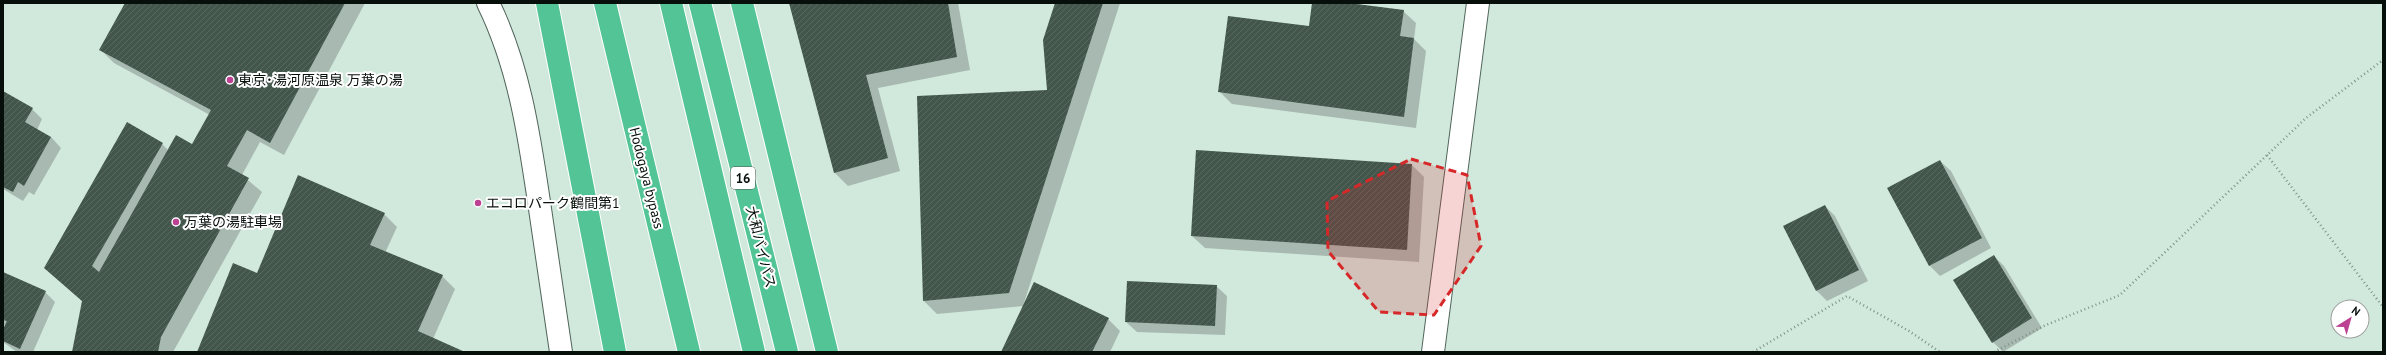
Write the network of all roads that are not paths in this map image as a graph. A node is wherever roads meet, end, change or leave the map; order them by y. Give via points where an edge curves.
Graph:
1 (488, 3) edge
2 (547, 3) edge
3 (591, 3) edge
4 (605, 3) edge
5 (670, 3) edge
6 (700, 3) edge
7 (742, 3) edge
8 (1478, 3) edge
9 (562, 352) edge
10 (616, 352) edge
11 (674, 352) edge
12 (689, 352) edge
13 (754, 352) edge
14 (787, 352) edge
15 (826, 352) edge
16 (1433, 352) edge

1 - 9 street via 500,27 513,65 529,138
2 - 10 highway
3 - 11 highway
4 - 12 highway, Hodogaya bypass
5 - 13 highway, 16
6 - 14 highway, 大和バイパス / 16
7 - 15 highway
8 - 16 street

